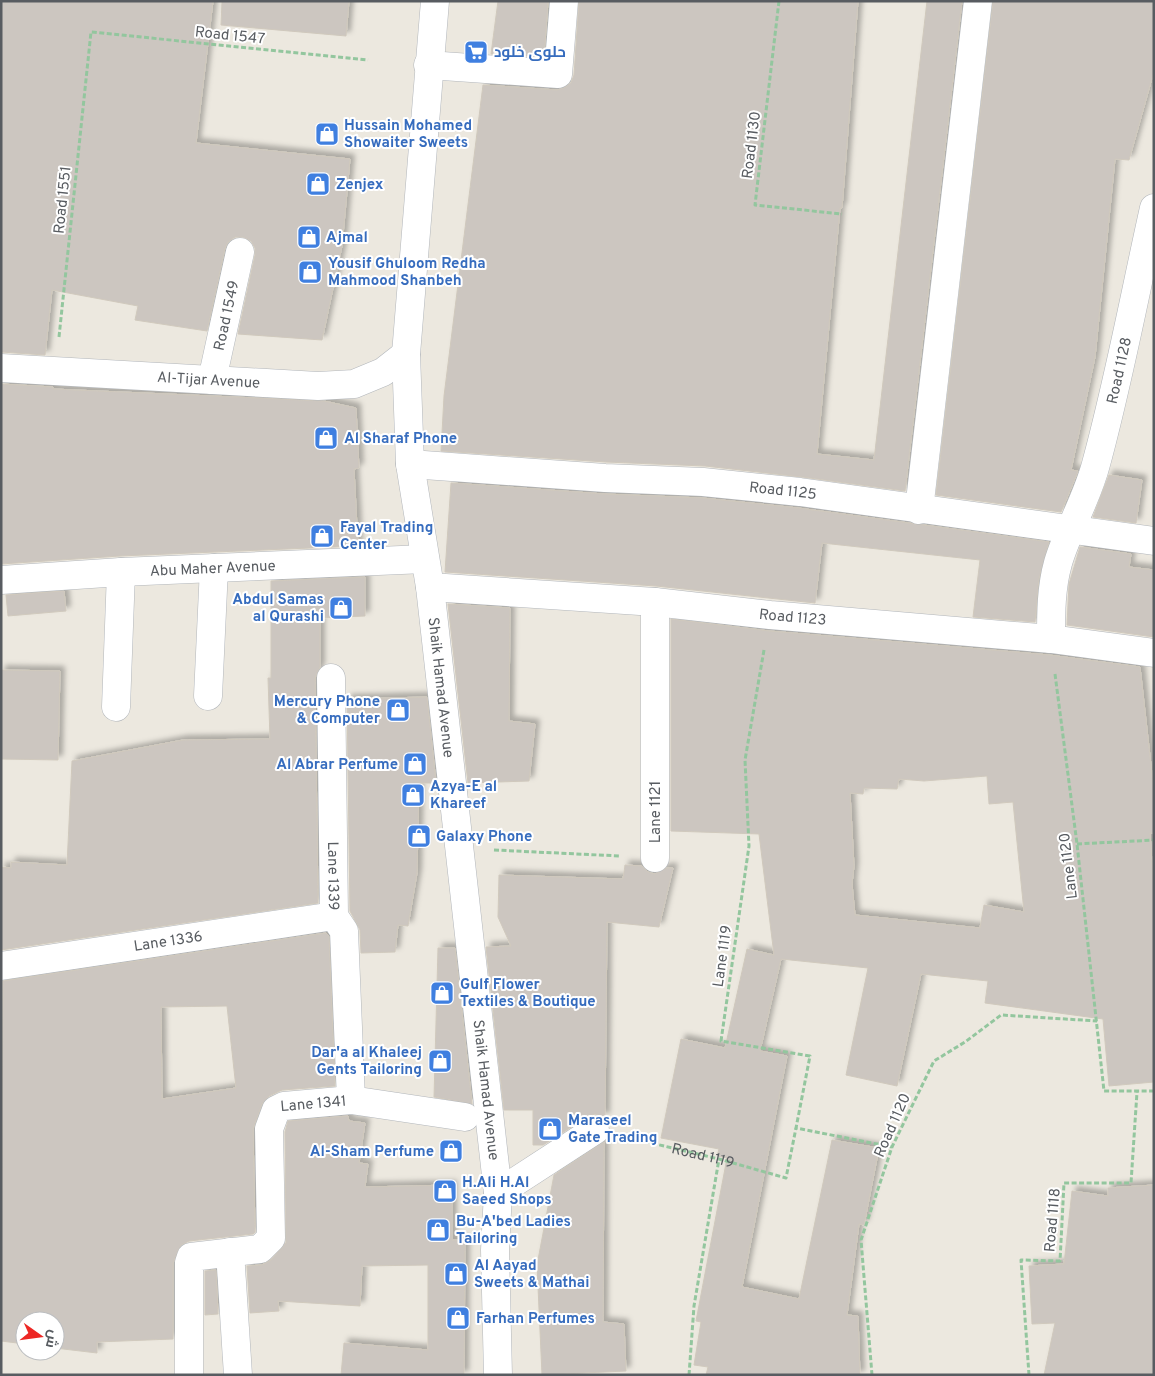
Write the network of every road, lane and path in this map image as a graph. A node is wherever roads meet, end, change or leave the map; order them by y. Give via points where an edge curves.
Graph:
1 (434, 1) edge
2 (564, 1) edge
3 (779, 1) edge
4 (978, 1) edge
5 (91, 32) joint
6 (368, 60) dead end
7 (428, 65) junction
8 (1154, 208) edge
9 (842, 214) dead end
10 (240, 252) dead end
11 (406, 354) junction
12 (1, 368) edge
13 (56, 370) junction
14 (212, 380) junction
15 (410, 464) junction
16 (919, 510) junction
17 (1070, 529) junction
18 (1154, 541) edge
19 (425, 559) junction
20 (214, 568) junction
21 (120, 572) junction
22 (1, 580) edge
23 (430, 587) junction
24 (655, 602) junction
25 (770, 615) junction
26 (1051, 639) junction
27 (1154, 654) edge
28 (331, 678) dead end
29 (208, 696) dead end
30 (116, 707) dead end
31 (1154, 840) edge
32 (1078, 844) junction
33 (460, 848) junction
34 (656, 858) joint
35 (334, 916) junction
36 (1, 966) edge
37 (1097, 1021) junction
38 (1137, 1092) junction
39 (1154, 1092) edge
40 (351, 1100) junction
41 (465, 1117) dead end
42 (796, 1128) junction
43 (595, 1130) joint
44 (892, 1147) junction
45 (719, 1158) junction
46 (498, 1193) junction
47 (230, 1252) junction
48 (189, 1375) edge
49 (238, 1375) edge
50 (498, 1375) edge
51 (689, 1375) edge
52 (872, 1375) edge
53 (1029, 1375) edge

1 - 7 street, Shaik Hamad Avenue
2 - 7 street via 558,74
3 - 9 path, Road 1130 via 755,205
4 - 16 street
5 - 6 path, Road 1547
5 - 13 path, Road 1551
7 - 11 street, Shaik Hamad Avenue
8 - 17 street, Road 1128 via 1097,462 1082,507
10 - 14 street, Road 1549
11 - 14 street, Al-Tijar Avenue via 383,372 354,384 318,386
11 - 15 street, Shaik Hamad Avenue
12 - 13 street, Al-Tijar Avenue
13 - 14 street, Al-Tijar Avenue
15 - 16 street, Road 1125 via 704,482
15 - 19 street, Shaik Hamad Avenue
16 - 17 street, Road 1125
17 - 18 street, Road 1125
17 - 26 street, Road 1128 via 1058,564 1051,602
19 - 20 street, Abu Maher Avenue
19 - 23 street, Shaik Hamad Avenue
20 - 21 street, Abu Maher Avenue
20 - 29 street
21 - 22 street, Abu Maher Avenue
21 - 30 street
23 - 24 street, Road 1123
23 - 33 street, Shaik Hamad Avenue
24 - 25 street, Road 1123
24 - 34 street, Lane 1121
25 - 26 street, Road 1123
25 - 42 path, Lane 1119 via 745,760 749,846 721,1041 810,1056
26 - 27 street, Road 1123
26 - 32 path, Lane 1120
28 - 35 street, Lane 1339
31 - 32 path
32 - 37 path, Lane 1120
33 - 34 path, Lane 1121
33 - 46 street, Shaik Hamad Avenue
35 - 36 street, Lane 1336
35 - 40 street, Lane 1339 via 344,931
37 - 38 path, Lane 1120 via 1104,1091
37 - 44 path, Road 1120 via 1001,1015 934,1061
38 - 39 path
38 - 53 path, Road 1118 via 1132,1183 1064,1183 1060,1261 1021,1260
40 - 41 street, Lane 1341
40 - 47 street, Lane 1341 via 284,1106 276,1110 270,1130 271,1238 260,1249
42 - 44 path
42 - 45 path, Road 1119 via 786,1178
43 - 45 path, Road 1119
43 - 46 street
44 - 52 path, Road 1120 via 861,1240
45 - 51 path via 694,1306
46 - 50 street, Shaik Hamad Avenue via 495,1250
47 - 48 street, Lane 1341 via 196,1255 188,1263
47 - 49 street

